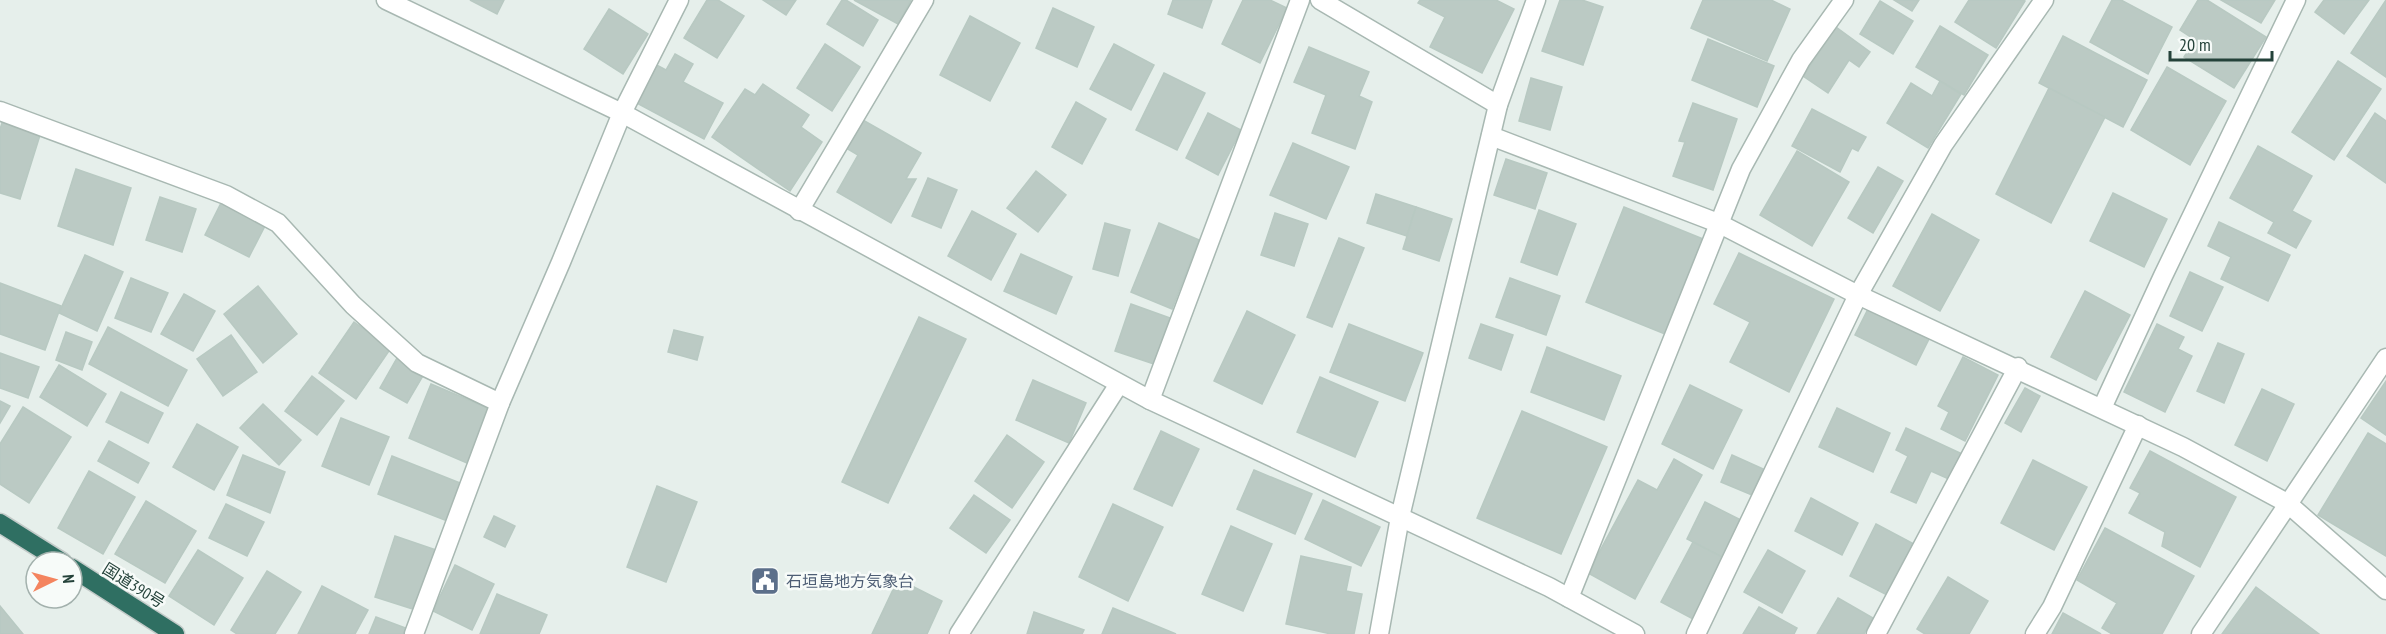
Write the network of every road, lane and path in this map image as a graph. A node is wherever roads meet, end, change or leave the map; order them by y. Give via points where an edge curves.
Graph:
1 (386, 0) edge
2 (680, 0) edge
3 (924, 0) edge
4 (1300, 0) edge
5 (1320, 0) edge
6 (1536, 0) edge
7 (1844, 0) edge
8 (2044, 0) edge
9 (2296, 0) edge
10 (1498, 105) junction
11 (0, 111) edge
12 (622, 113) junction
13 (1491, 136) junction
14 (799, 211) junction
15 (1719, 223) junction
16 (1858, 295) junction
17 (2386, 358) edge
18 (2018, 367) junction
19 (1119, 384) junction
20 (1150, 400) junction
21 (500, 403) junction
22 (2102, 408) junction
23 (2138, 425) junction
24 (2287, 503) junction
25 (1400, 517) junction
26 (0, 522) edge
27 (43, 550) edge
28 (84, 576) edge
29 (2386, 590) edge
30 (1569, 598) junction
31 (175, 634) edge
32 (414, 634) edge
33 (959, 634) edge
34 (1379, 634) edge
35 (1635, 634) edge
36 (1696, 634) edge
37 (1876, 634) edge
38 (2034, 634) edge
39 (2201, 634) edge

1 - 12 street
2 - 12 street
3 - 14 street
4 - 20 street
5 - 10 street
6 - 10 street
7 - 15 street via 1801,60 1741,169
8 - 16 street via 1943,145
9 - 22 street
10 - 13 street
11 - 21 street via 226,195 278,223 353,305 417,363
12 - 14 street
12 - 21 street
13 - 15 street
13 - 25 street
14 - 19 street
15 - 16 street
15 - 30 street
16 - 18 street
16 - 36 street
17 - 24 street
18 - 22 street
18 - 37 street
19 - 20 street
19 - 33 street
20 - 25 street
21 - 32 street
22 - 23 street
23 - 24 street
23 - 38 street via 2052,607
24 - 29 street
24 - 39 street
25 - 30 street
25 - 34 street
26 - 27 highway
28 - 31 highway, 国道390号
30 - 35 street

